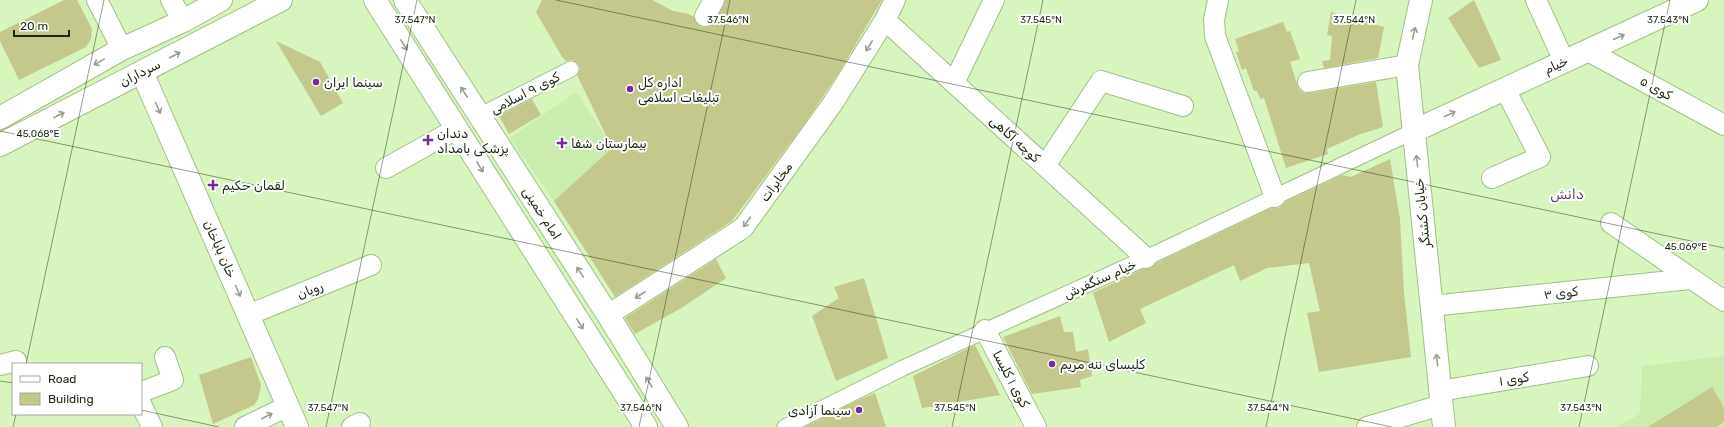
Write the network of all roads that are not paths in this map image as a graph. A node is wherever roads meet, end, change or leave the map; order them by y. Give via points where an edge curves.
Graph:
1 (97, 0) edge
2 (172, 0) edge
3 (221, 0) edge
4 (280, 0) edge
5 (375, 0) edge
6 (404, 0) edge
7 (895, 0) edge
8 (994, 0) edge
9 (1218, 0) edge
10 (1421, 0) edge
11 (1536, 0) edge
12 (1697, 0) edge
13 (884, 20) junction
14 (183, 21) junction
15 (122, 49) junction
16 (1588, 51) junction
17 (1564, 61) junction
18 (1407, 65) junction
19 (571, 69) dead end
20 (142, 72) junction
21 (1308, 82) dead end
22 (954, 83) junction
23 (1505, 89) junction
24 (1183, 106) dead end
25 (479, 116) junction
26 (0, 118) edge
27 (1724, 125) edge
28 (456, 129) junction
29 (1414, 130) junction
30 (0, 146) edge
31 (1045, 166) junction
32 (386, 168) dead end
33 (1492, 178) dead end
34 (1275, 197) junction
35 (1611, 223) dead end
36 (1146, 258) junction
37 (371, 265) dead end
38 (1690, 279) junction
39 (1724, 301) edge
40 (1431, 306) junction
41 (248, 315) junction
42 (608, 315) junction
43 (985, 330) junction
44 (165, 357) dead end
45 (1588, 366) dead end
46 (142, 392) edge
47 (1441, 398) junction
48 (142, 406) edge
49 (288, 406) junction
50 (152, 427) edge
51 (245, 427) edge
52 (297, 427) edge
53 (646, 427) edge
54 (677, 427) edge
55 (786, 427) edge
56 (1036, 427) edge
57 (1367, 427) edge
58 (1444, 427) edge

1 - 15 street
2 - 14 street
3 - 14 main road
20 -> 4 main road, سرداران
5 -> 28 main road, امام خمینی
25 -> 6 main road, امام خمینی
7 - 13 street, مخابرات
8 - 22 street
9 - 34 street via 1214,20 1215,36
18 -> 10 main road, خیابان کشتگر
11 - 17 street
16 -> 12 main road, خیام
13 - 22 street, کوچه آگاهی
13 -> 42 street, مخابرات via 833,103 743,228
14 - 15 main road
15 -> 26 main road
16 - 17 main road, خیام
16 - 27 street, کوی ۵
17 - 23 main road, خیام
18 - 21 street
18 - 29 main road, خیابان کشتگر
19 - 25 street, کوی ۹ اسلامی
30 -> 20 main road, سرداران
20 -> 41 main road, خان باباخان
22 - 31 street, کوچه آگاهی
29 -> 23 main road, خیام
23 - 33 street via 1540,157
24 - 31 street via 1101,81
42 -> 25 main road, امام خمینی
28 - 32 street
28 -> 53 main road, امام خمینی
29 - 34 street, خیام سنگفرش
40 -> 29 main road, خیابان کشتگر
31 - 36 street, کوچه آگاهی
34 - 36 street, خیام سنگفرش
35 - 38 street
36 - 43 street, خیام سنگفرش
37 - 41 street, رویان
38 - 39 street
38 - 40 street, کوی ۳
47 -> 40 main road, خیابان کشتگر
41 - 49 main road, خان باباخان
54 -> 42 main road, امام خمینی
43 - 55 street, خیام سنگفرش
43 - 56 street, کوی ۱ کلیسا
44 - 46 street via 173,380
45 - 47 street, کوی ۱
47 - 57 street, کوی ۱
47 - 58 main road, خیابان کشتگر
48 - 50 street
51 -> 49 street
49 - 52 main road, خان باباخان

